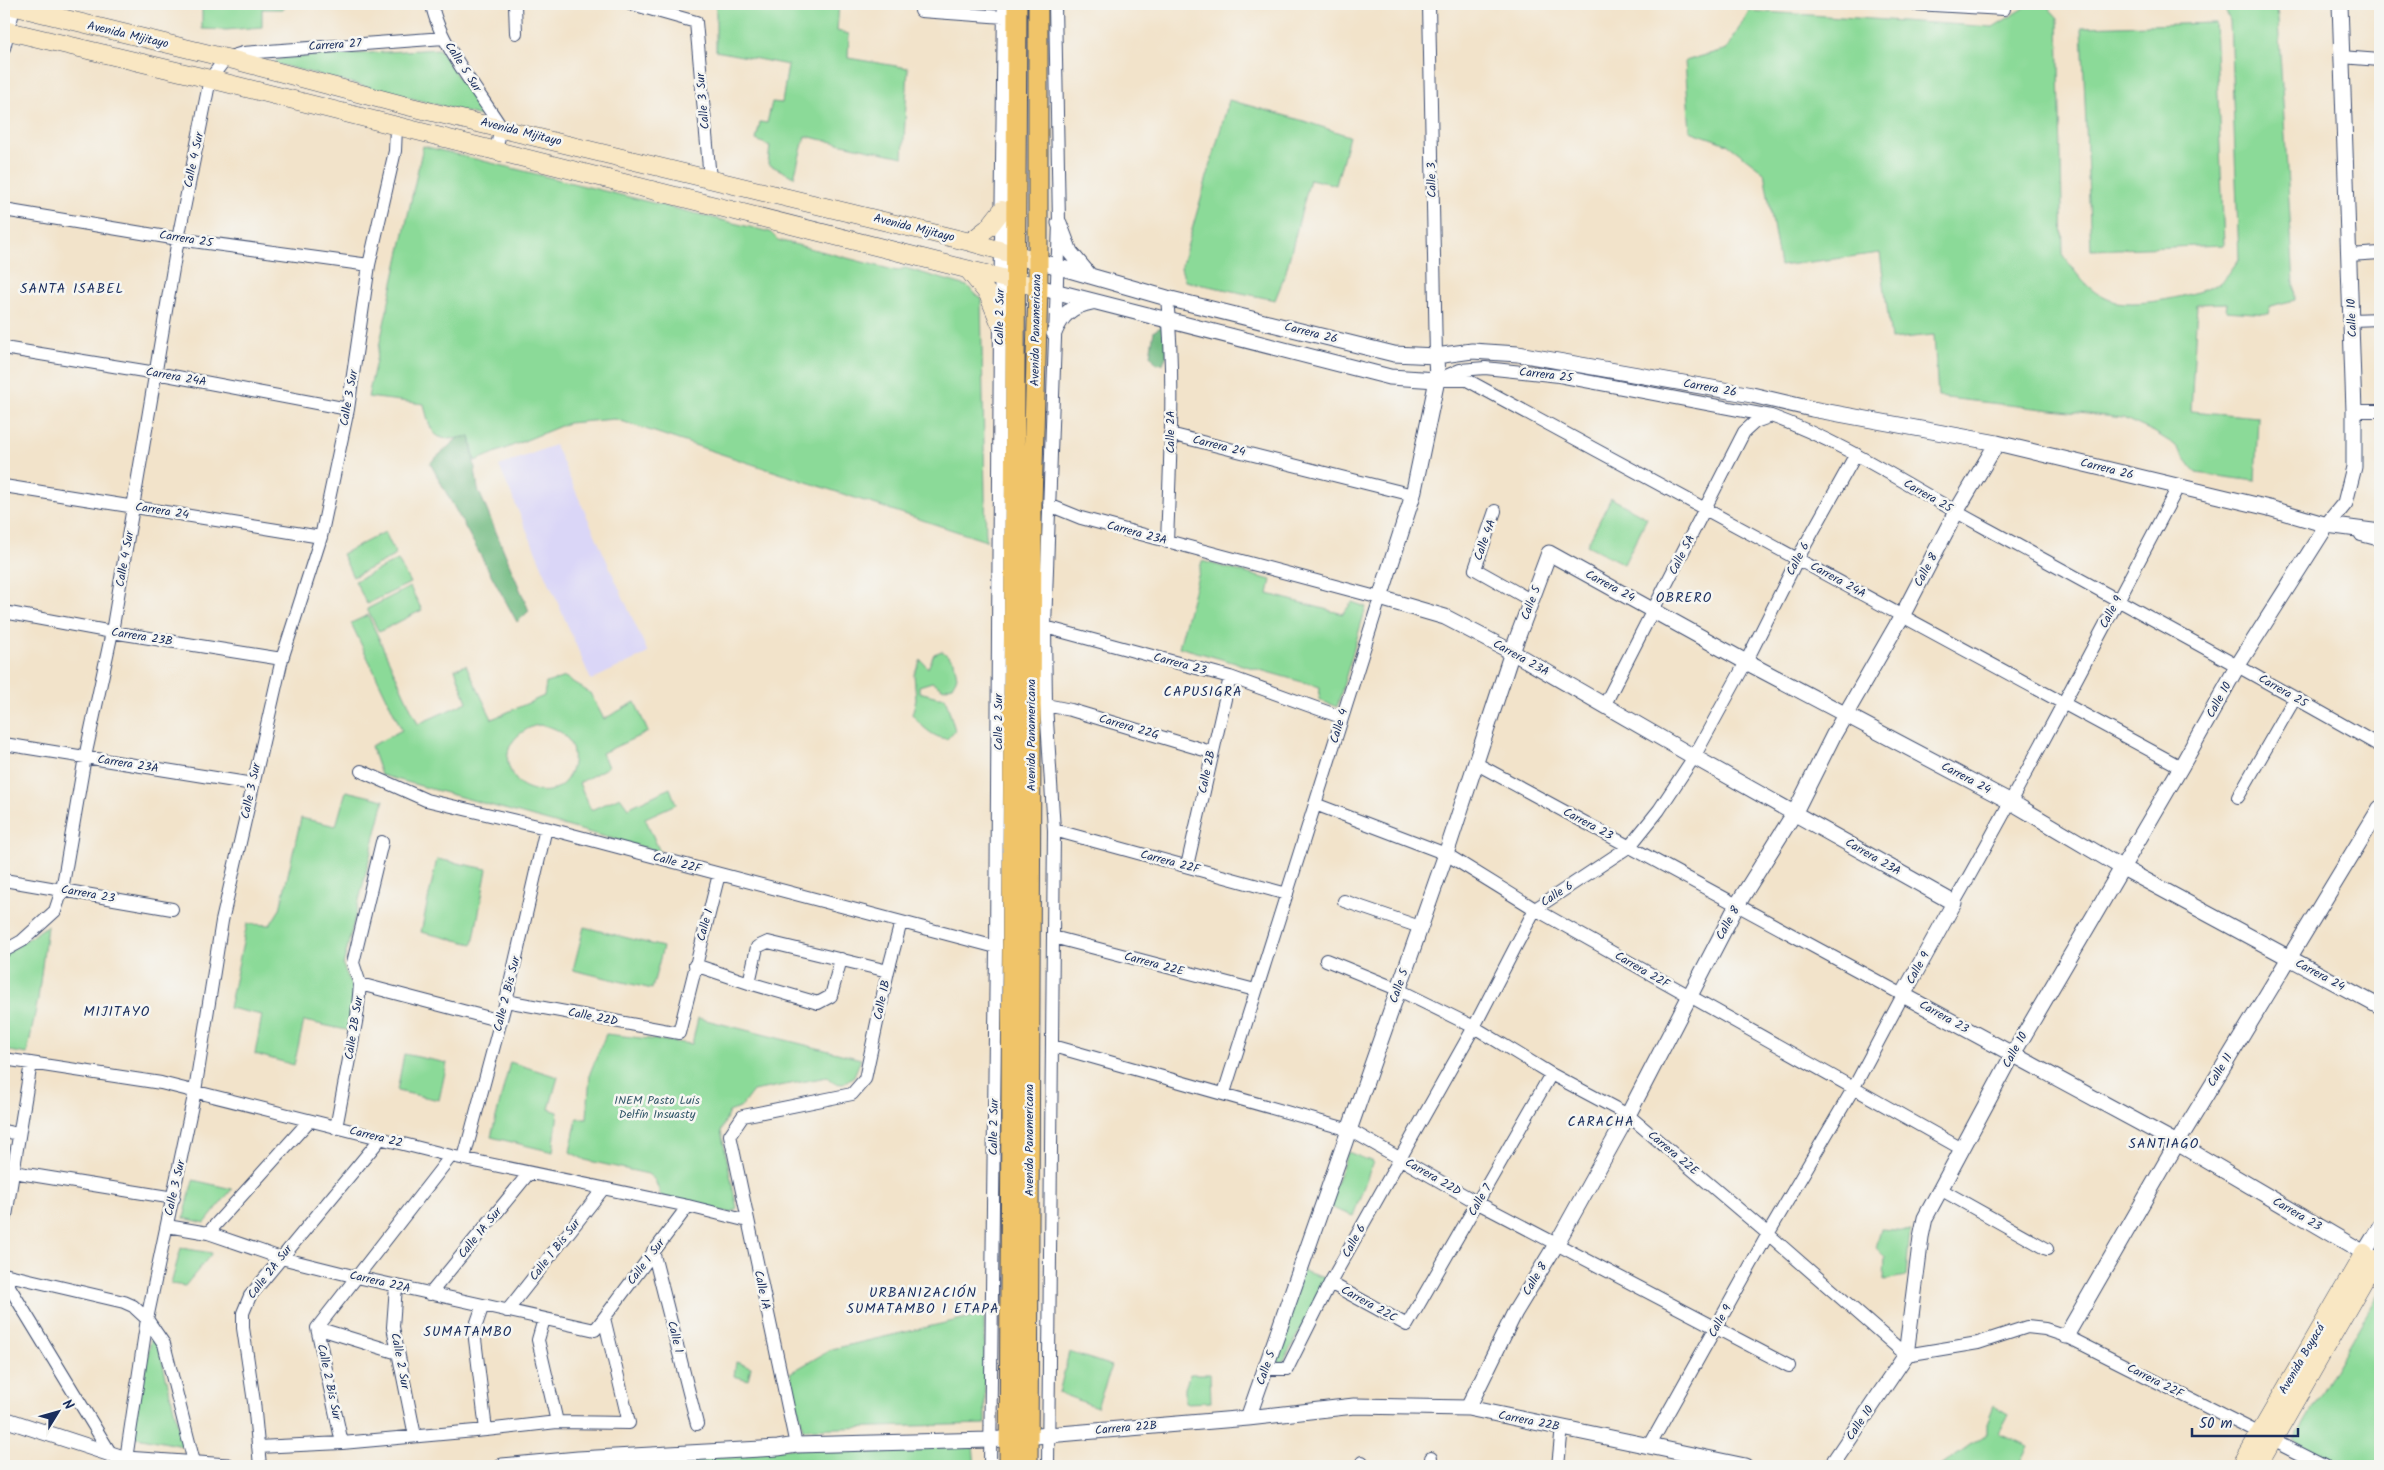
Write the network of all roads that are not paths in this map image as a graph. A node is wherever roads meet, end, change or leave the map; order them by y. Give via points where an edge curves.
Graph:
1 (515, 4) edge
2 (632, 4) edge
3 (1004, 4) edge
4 (1038, 4) edge
5 (1055, 4) edge
6 (1429, 4) edge
7 (1915, 4) edge
8 (2340, 4) edge
9 (429, 5) edge
10 (9, 6) edge
11 (2004, 10) dead end
12 (921, 11) dead end
13 (1010, 11) edge
14 (516, 33) dead end
15 (5, 36) edge
16 (444, 38) junction
17 (2341, 56) junction
18 (226, 58) junction
19 (2380, 60) edge
20 (210, 79) junction
21 (396, 127) junction
22 (501, 127) junction
23 (496, 151) junction
24 (710, 179) junction
25 (4, 210) edge
26 (1002, 210) junction
27 (1059, 223) junction
28 (178, 239) junction
29 (970, 242) junction
30 (1009, 253) junction
31 (2380, 253) edge
32 (2349, 255) junction
33 (1038, 261) junction
34 (370, 265) junction
35 (1057, 267) junction
36 (968, 271) junction
37 (1090, 276) junction
38 (1008, 280) junction
39 (1038, 287) junction
40 (1056, 292) junction
41 (1167, 298) junction
42 (1092, 302) junction
43 (2380, 319) edge
44 (2352, 320) junction
45 (1169, 322) junction
46 (1000, 323) junction
47 (1054, 333) junction
48 (4, 348) edge
49 (1436, 356) junction
50 (156, 373) junction
51 (1437, 380) junction
52 (348, 408) junction
53 (2380, 411) edge
54 (2354, 412) junction
55 (1771, 416) junction
56 (1170, 434) junction
57 (1997, 443) junction
58 (1856, 454) junction
59 (4, 486) edge
60 (2178, 487) junction
61 (1413, 495) junction
62 (1049, 505) junction
63 (134, 506) junction
64 (1706, 509) junction
65 (1495, 511) dead end
66 (1956, 512) junction
67 (2327, 525) junction
68 (2380, 532) edge
69 (321, 537) junction
70 (2380, 540) edge
71 (1167, 542) junction
72 (1550, 553) joint
73 (1798, 558) junction
74 (1380, 598) junction
75 (2118, 600) junction
76 (1532, 601) junction
77 (1654, 610) junction
78 (4, 612) edge
79 (1902, 616) junction
80 (1045, 627) junction
81 (112, 632) junction
82 (1512, 652) junction
83 (282, 659) junction
84 (1746, 662) junction
85 (2238, 665) junction
86 (1230, 677) junction
87 (2295, 698) junction
88 (2061, 704) junction
89 (1046, 705) junction
90 (1604, 706) junction
91 (1846, 714) junction
92 (1342, 717) junction
93 (4, 744) edge
94 (2380, 746) edge
95 (1212, 752) junction
96 (85, 757) junction
97 (1694, 757) junction
98 (1477, 764) junction
99 (2181, 768) junction
100 (361, 771) dead end
101 (253, 784) junction
102 (2238, 797) dead end
103 (2011, 802) junction
104 (1315, 804) junction
105 (2380, 808) edge
106 (1795, 812) junction
107 (546, 828) junction
108 (1054, 830) junction
109 (382, 842) dead end
110 (1630, 846) junction
111 (1446, 854) junction
112 (1187, 866) junction
113 (2121, 867) junction
114 (719, 874) junction
115 (4, 880) edge
116 (62, 890) junction
117 (1287, 894) junction
118 (1344, 900) dead end
119 (1954, 903) junction
120 (1737, 905) junction
121 (172, 909) dead end
122 (1535, 909) junction
123 (901, 922) junction
124 (1420, 927) junction
125 (1053, 938) junction
126 (996, 947) junction
127 (4, 951) edge
128 (2288, 958) junction
129 (841, 959) junction
130 (1326, 960) dead end
131 (694, 965) junction
132 (888, 971) junction
133 (749, 983) junction
134 (360, 984) junction
135 (1397, 989) junction
136 (1255, 990) junction
137 (1903, 995) junction
138 (1688, 996) junction
139 (506, 1000) junction
140 (2380, 1007) edge
141 (501, 1021) junction
142 (1474, 1028) junction
143 (678, 1033) joint
144 (1053, 1046) junction
145 (2012, 1054) junction
146 (4, 1059) edge
147 (31, 1063) junction
148 (1551, 1074) junction
149 (1853, 1089) junction
150 (195, 1091) junction
151 (1224, 1092) junction
152 (1628, 1115) junction
153 (309, 1121) junction
154 (336, 1128) junction
155 (1350, 1130) junction
156 (4, 1132) edge
157 (18, 1134) junction
158 (730, 1135) joint
159 (381, 1138) junction
160 (2177, 1143) junction
161 (1962, 1149) junction
162 (458, 1157) junction
163 (1400, 1158) junction
164 (13, 1172) junction
165 (529, 1173) junction
166 (603, 1189) junction
167 (1940, 1189) junction
168 (174, 1198) junction
169 (1478, 1203) junction
170 (688, 1206) junction
171 (6, 1216) dead end
172 (748, 1221) junction
173 (167, 1226) junction
174 (2380, 1227) edge
175 (208, 1233) junction
176 (1768, 1234) junction
177 (1557, 1243) junction
178 (2047, 1249) dead end
179 (653, 1251) junction
180 (281, 1258) junction
181 (2374, 1258) edge
182 (4, 1276) edge
183 (357, 1277) junction
184 (1330, 1283) junction
185 (396, 1286) junction
186 (430, 1294) junction
187 (482, 1305) junction
188 (507, 1311) junction
189 (604, 1318) junction
190 (147, 1319) junction
191 (544, 1319) junction
192 (1407, 1325) joint
193 (1716, 1327) junction
194 (317, 1328) junction
195 (595, 1330) joint
196 (2066, 1336) junction
197 (398, 1353) junction
198 (1906, 1355) junction
199 (1789, 1366) dead end
200 (1266, 1369) junction
201 (1468, 1408) junction
202 (1248, 1418) junction
203 (4, 1419) edge
204 (557, 1422) junction
205 (697, 1424) dead end
206 (1562, 1427) junction
207 (486, 1430) junction
208 (415, 1436) junction
209 (1028, 1436) junction
210 (2265, 1438) junction
211 (989, 1440) junction
212 (342, 1443) junction
213 (796, 1445) junction
214 (1650, 1445) junction
215 (258, 1447) junction
216 (110, 1454) junction
217 (124, 1462) edge
218 (578, 1462) edge
219 (195, 1466) edge
220 (228, 1466) edge
221 (260, 1466) edge
222 (502, 1466) edge
223 (990, 1466) edge
224 (1009, 1466) edge
225 (1028, 1466) edge
226 (1048, 1466) edge
227 (1558, 1466) edge
228 (1745, 1466) edge
229 (1831, 1466) edge
230 (2241, 1466) edge
231 (2258, 1466) edge
232 (2324, 1466) edge

1 - 14 street
2 - 24 street, Calle 3 Sur via 696,22
3 - 13 street
4 - 33 main road, Avenida Panamericana
5 - 27 street
6 - 49 street, Calle 3
7 - 11 street
8 - 17 street, Calle 10
9 - 16 street, Calle 5 Sur
10 - 15 street
10 - 18 main road, Avenida Mijitayo
12 - 13 street
13 - 26 street
13 - 30 main road, Avenida Panamericana
15 - 20 main road, Avenida Mijitayo
16 - 18 street, Carrera 27 via 268,50
16 - 22 street, Calle 5 Sur
17 - 19 street
17 - 32 street, Calle 10
18 - 20 street, Calle 4 Sur
18 - 22 main road, Avenida Mijitayo via 407,106
20 - 21 main road, Avenida Mijitayo
20 - 28 street, Calle 4 Sur
21 - 23 main road, Avenida Mijitayo
21 - 34 street, Calle 3 Sur via 395,151
22 - 23 street
22 - 24 main road, Avenida Mijitayo
23 - 36 main road, Avenida Mijitayo
24 - 29 main road, Avenida Mijitayo
25 - 28 street, Carrera 25
26 - 29 main road via 988,228
26 - 30 street
27 - 35 street
27 - 37 street via 1070,252
28 - 34 street, Carrera 25
28 - 50 street, Calle 4 Sur
29 - 30 main road, Avenida Mijitayo
30 - 33 main road, Avenida Mijitayo
30 - 38 main road, Avenida Panamericana
31 - 32 street
32 - 44 street, Calle 10
33 - 35 street, Carrera 26
33 - 39 main road, Avenida Panamericana
34 - 52 street, Calle 3 Sur
35 - 37 street, Carrera 26
35 - 40 street
36 - 38 main road, Avenida Mijitayo
36 - 46 main road via 988,294
37 - 41 street, Carrera 26
38 - 39 main road, Avenida Mijitayo
38 - 46 street, Calle 2 Sur
38 - 209 main road, Avenida Panamericana
39 - 40 street, Carrera 26
39 - 209 main road, Avenida Panamericana via 1032,503
40 - 42 street, Carrera 26
40 - 47 street
41 - 45 street, Calle 2A
41 - 49 street, Carrera 26 via 1394,354
42 - 45 street, Carrera 26
42 - 47 street via 1079,304 1068,311
43 - 44 street
44 - 54 street, Calle 10
45 - 51 street, Carrera 26 via 1390,377
45 - 56 street, Calle 2A
46 - 126 street, Calle 2 Sur
47 - 62 street
48 - 50 street, Carrera 24A
49 - 51 street, Calle 4
49 - 57 street, Carrera 26 via 1472,352 1518,354
50 - 52 street, Carrera 24A
50 - 63 street, Calle 4 Sur
51 - 55 street, Carrera 25 via 1460,370 1485,368 1559,376
51 - 61 street, Calle 4
51 - 64 street, Carrera 24A via 1467,380
52 - 69 street, Calle 3 Sur
53 - 54 street
54 - 67 street, Calle 10 via 2354,467 2345,503
55 - 58 street, Carrera 25
55 - 64 street, Calle 5A via 1755,422 1744,432
56 - 61 street, Carrera 24
56 - 71 street, Calle 2A
57 - 60 street, Carrera 26
57 - 66 street, Calle 8
58 - 66 street, Carrera 25
58 - 73 street, Calle 6
59 - 63 street, Carrera 24
60 - 67 street, Carrera 26
60 - 75 street, Calle 9
61 - 74 street, Calle 4
62 - 71 street, Carrera 23A via 1081,518
62 - 80 street
63 - 69 street, Carrera 24
63 - 81 street, Calle 4 Sur
64 - 73 street, Carrera 24A
64 - 77 street, Calle 5A
65 - 76 street, Calle 4A via 1475,569
66 - 75 street, Carrera 25
66 - 79 street, Calle 8
67 - 68 street
67 - 70 street, Carrera 26
67 - 85 street, Calle 10
69 - 83 street, Calle 3 Sur
71 - 74 street, Carrera 23A
72 - 76 street, Calle 5
72 - 77 street, Carrera 24
73 - 79 street, Carrera 24A
73 - 84 street, Calle 6
74 - 82 street, Carrera 23A via 1445,617
74 - 92 street, Calle 4
75 - 85 street, Carrera 25
75 - 88 street, Calle 9
76 - 82 street, Calle 5
77 - 84 street, Carrera 24
77 - 90 street, Calle 5A
78 - 81 street, Carrera 23B
79 - 88 street, Carrera 24A
79 - 91 street, Calle 8
80 - 86 street, Carrera 23
80 - 89 street
81 - 83 street, Carrera 23B
81 - 96 street, Calle 4 Sur
82 - 90 street, Carrera 23A
82 - 98 street, Calle 5
83 - 101 street, Calle 3 Sur
84 - 91 street, Carrera 24
84 - 97 street, Calle 6
85 - 87 street, Carrera 25
85 - 99 street, Calle 10
86 - 92 street, Carrera 23
86 - 95 street, Calle 2B
87 - 94 street, Carrera 25
87 - 102 street
88 - 99 street, Carrera 24A
88 - 103 street, Calle 9
89 - 95 street, Carrera 22G
89 - 108 street
90 - 97 street, Carrera 23A
91 - 103 street, Carrera 24
91 - 106 street, Calle 8
92 - 104 street, Calle 4
93 - 96 street, Carrera 23A
95 - 112 street, Calle 2B
96 - 101 street, Carrera 23A
96 - 116 street, Calle 4 Sur
97 - 106 street, Carrera 23A
97 - 110 street, Calle 6 via 1659,810
98 - 110 street, Carrera 23
98 - 111 street, Calle 5
99 - 113 street, Calle 10
100 - 107 street, Calle 22F via 426,800
101 - 150 street, Calle 3 Sur via 222,921
103 - 113 street, Carrera 24
103 - 119 street, Calle 9
104 - 111 street, Carrera 22F
104 - 117 street, Calle 4
105 - 128 street, Calle 11
106 - 119 street, Carrera 23A
106 - 120 street, Calle 8
107 - 114 street, Calle 22F
107 - 139 street, Calle 2 Bis Sur
108 - 112 street, Carrera 22F
108 - 125 street
109 - 134 street, Calle 2B Sur via 353,963
110 - 120 street, Carrera 23
110 - 122 street, Calle 6
111 - 122 street, Carrera 22F
111 - 124 street, Calle 5
112 - 117 street, Carrera 22F
113 - 128 street, Carrera 24
113 - 145 street, Calle 10
114 - 123 street, Calle 22F
114 - 131 street, Calle 1
115 - 116 street, Carrera 23
116 - 121 street, Carrera 23
116 - 127 street, Calle 4 Sur via 55,911 22,941
117 - 136 street, Calle 4
118 - 124 street
119 - 137 street, Calle 9
120 - 137 street, Carrera 23
120 - 138 street, Calle 8
122 - 138 street, Carrera 22F
122 - 142 street, Calle 6
123 - 126 street, Calle 22F
123 - 132 street, Calle 1B
124 - 135 street, Calle 5
125 - 136 street, Carrera 22E
125 - 144 street
126 - 211 street, Calle 2 Sur
128 - 140 street, Carrera 24
128 - 160 street, Calle 11
129 - 132 street
129 - 133 street via 768,942 757,947
129 - 133 street via 831,996 818,1003
130 - 135 street, Carrera 22E
131 - 133 street
131 - 143 street, Calle 1
132 - 158 street, Calle 1B via 864,1079 852,1094 743,1116
134 - 141 street
134 - 154 street, Calle 2B Sur
135 - 142 street, Carrera 22E
135 - 155 street, Calle 5
136 - 151 street, Calle 4
137 - 145 street, Carrera 23
137 - 149 street, Calle 9
138 - 149 street, Carrera 22F
138 - 152 street, Calle 8
139 - 141 street, Calle 2 Bis Sur
139 - 143 street, Calle 22D
141 - 162 street, Calle 2 Bis Sur
142 - 148 street, Carrera 22E
142 - 163 street, Calle 6
144 - 151 street, Carrera 22D
144 - 209 street
145 - 160 street, Carrera 23
145 - 161 street, Calle 10
146 - 147 street, Carrera 22
147 - 150 street, Carrera 22
147 - 157 street
148 - 152 street, Carrera 22E
148 - 169 street, Calle 7
149 - 161 street, Carrera 22F
149 - 176 street, Calle 9
150 - 153 street, Carrera 22
150 - 168 street, Calle 3 Sur
151 - 155 street, Carrera 22D
152 - 176 street, Carrera 22E
152 - 177 street, Calle 8
153 - 154 street, Carrera 22
153 - 175 street
154 - 159 street, Carrera 22
155 - 163 street, Carrera 22D
155 - 200 street, Calle 5
156 - 157 street
157 - 164 street
158 - 172 street, Calle 1A
159 - 162 street, Carrera 22
159 - 180 street, Calle 2A Sur
160 - 181 street, Carrera 23
160 - 196 street, Calle 11
161 - 167 street, Calle 10
162 - 165 street, Carrera 22
162 - 183 street, Calle 2 Bis Sur
163 - 169 street, Carrera 22D
163 - 184 street, Calle 6
164 - 168 street
164 - 171 street
165 - 166 street, Carrera 22
165 - 186 street, Calle 1A Sur
166 - 170 street, Carrera 22
166 - 188 street, Calle 1 Bis Sur
167 - 178 street
167 - 198 street, Calle 10 via 1925,1218 1921,1236
168 - 173 street, Calle 3 Sur
169 - 177 street, Carrera 22D
169 - 192 street, Calle 7
170 - 172 street, Carrera 22
170 - 179 street, Calle 1 Sur
172 - 213 street, Calle 1A
173 - 175 street, Carrera 22A
173 - 190 street, Calle 3 Sur
174 - 181 street
175 - 180 street, Carrera 22A
176 - 193 street, Calle 9
176 - 198 street, Carrera 22E
177 - 193 street, Carrera 22D
177 - 201 street, Calle 8 via 1515,1312
179 - 189 street, Calle 1 Sur
179 - 205 street, Calle 1
180 - 183 street, Carrera 22A
180 - 215 street, Calle 2A Sur via 250,1296 243,1313
181 - 210 main road, Avenida Boyacá
182 - 190 street via 124,1302
182 - 216 street
183 - 185 street, Carrera 22A
183 - 194 street, Calle 2 Bis Sur
184 - 192 street, Carrera 22C
184 - 200 street, Calle 6 via 1286,1369
185 - 186 street, Carrera 22A
185 - 197 street, Calle 2 Sur via 393,1327
186 - 187 street, Carrera 22A
187 - 188 street, Carrera 22A
187 - 207 street via 474,1331
188 - 191 street, Carrera 22A
189 - 195 street, Calle 1 Sur
189 - 204 street via 629,1423
190 - 217 street, Calle 3 Sur
190 - 219 street via 164,1344
191 - 195 street, Carrera 22A
191 - 204 street via 538,1340
193 - 199 street, Carrera 22D
193 - 214 street, Calle 9
194 - 197 street
194 - 212 street, Calle 2 Bis Sur
196 - 198 street via 2027,1327 1978,1343
196 - 210 street, Carrera 22F
197 - 208 street, Calle 2 Sur
198 - 229 street, Calle 10
200 - 202 street, Calle 5
201 - 202 street, Carrera 22B via 1354,1406
201 - 206 street, Carrera 22B
202 - 209 street, Carrera 22B
203 - 216 street
204 - 207 street
206 - 214 street, Carrera 22B
206 - 227 street
207 - 208 street
208 - 212 street
209 - 211 street, Carrera 22B
209 - 224 main road, Avenida Panamericana
209 - 225 main road, Avenida Panamericana
209 - 226 street
210 - 230 main road, Avenida Boyacá
210 - 231 main road, Avenida Boyacá
210 - 232 street, Carrera 22F
211 - 213 street, Carrera 22B
211 - 223 street, Calle 2 Sur
212 - 215 street
213 - 218 street, Carrera 22B
214 - 228 street, Carrera 22B
215 - 221 street, Calle 2A Sur
216 - 217 street
217 - 219 street
218 - 222 street, Carrera 22B
219 - 220 street

